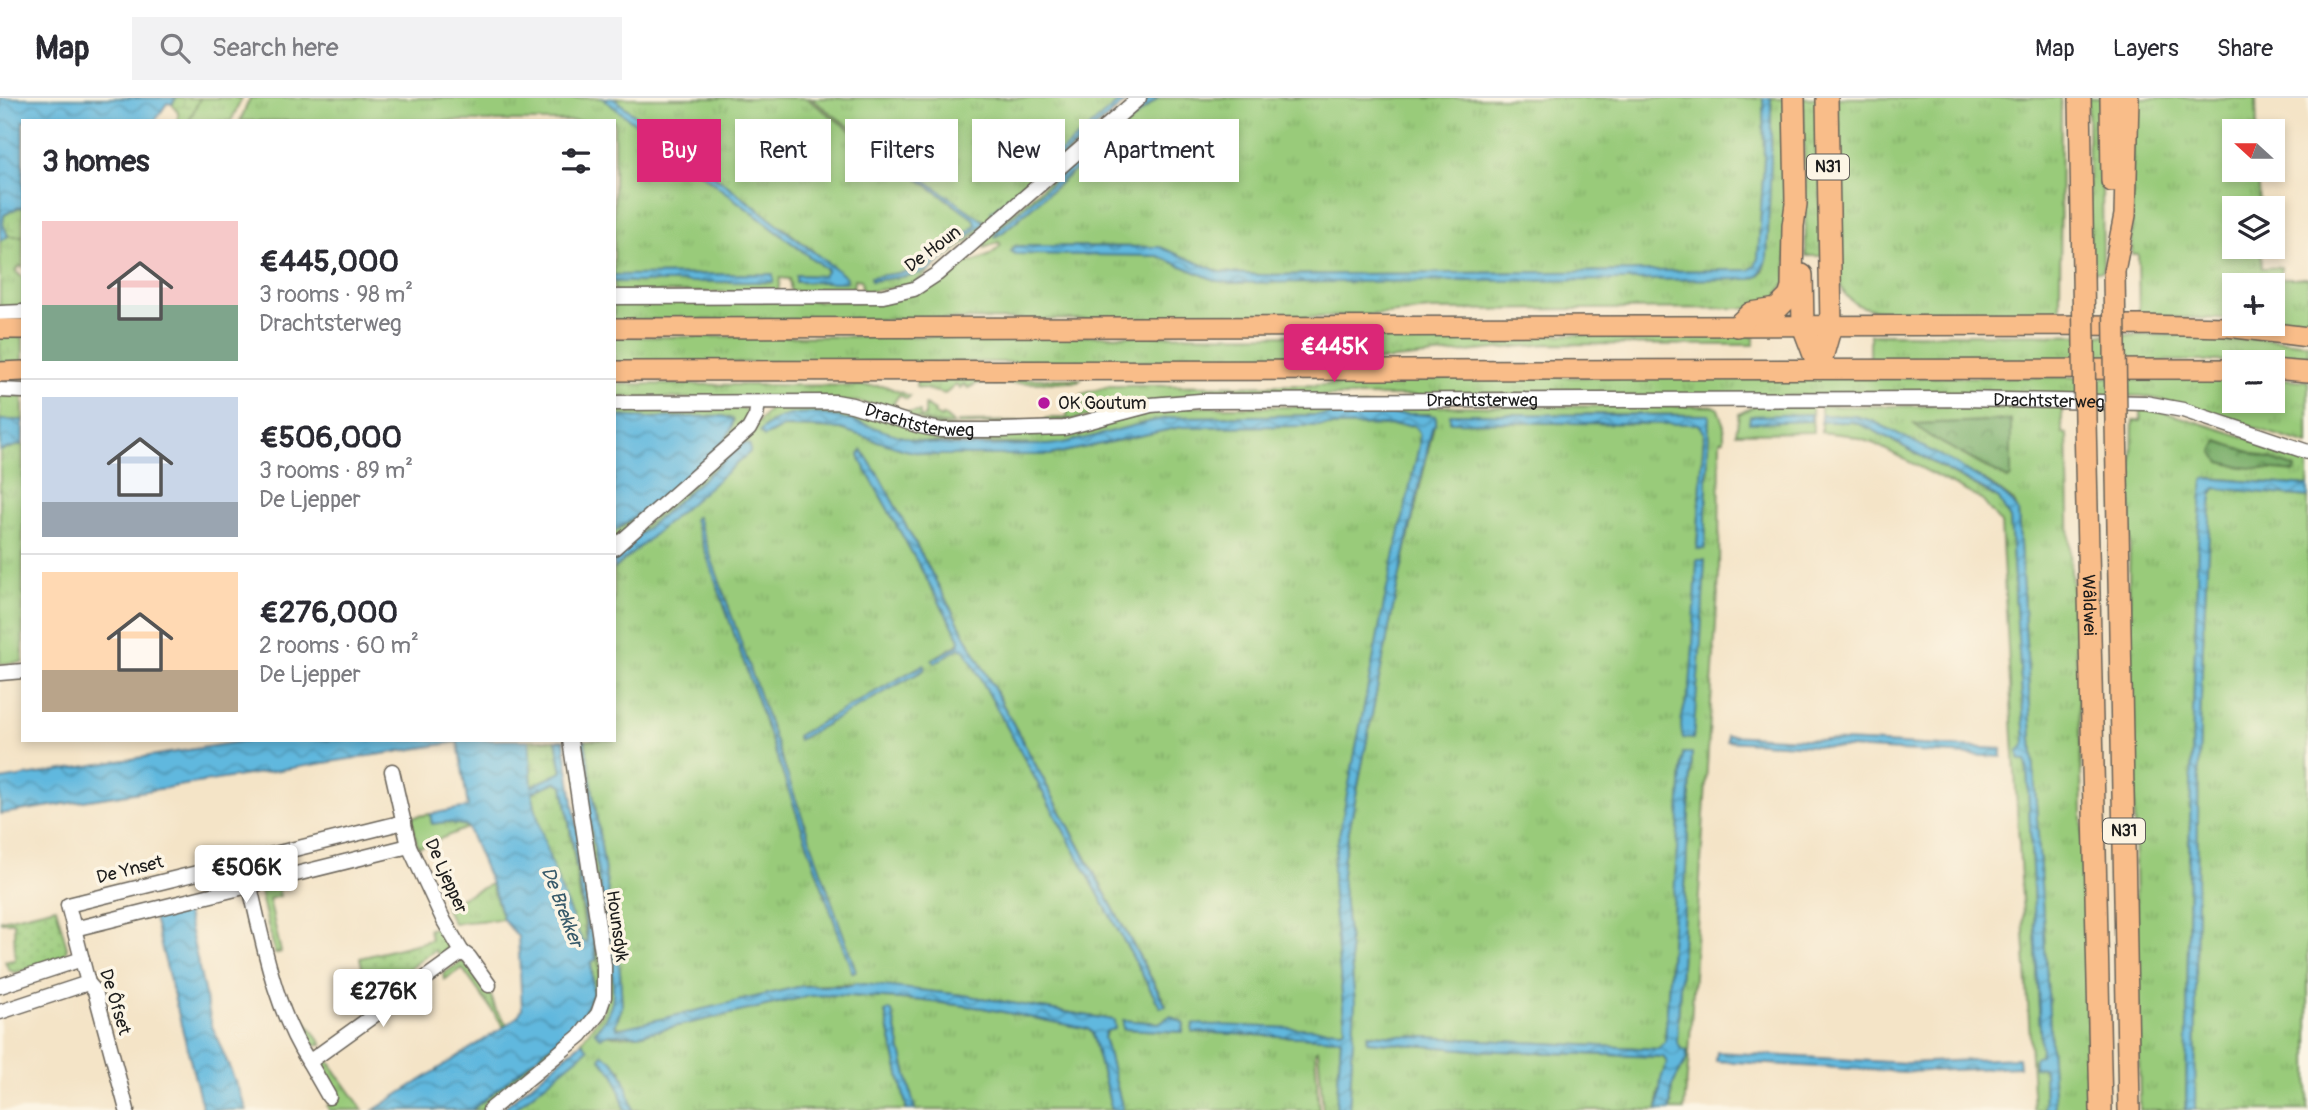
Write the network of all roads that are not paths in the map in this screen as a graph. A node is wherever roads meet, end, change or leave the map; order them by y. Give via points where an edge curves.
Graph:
1 (1139, 98) edge
2 (1794, 98) edge
3 (1827, 98) edge
4 (2067, 98) edge
5 (2080, 98) edge
6 (2111, 98) edge
7 (2128, 98) edge
8 (2081, 147) junction
9 (1796, 204) junction
10 (2114, 271) junction
11 (616, 297) edge
12 (21, 312) edge
13 (0, 313) edge
14 (1737, 326) junction
15 (1803, 326) junction
16 (1831, 326) junction
17 (616, 328) edge
18 (0, 329) edge
19 (21, 329) edge
20 (2308, 337) edge
21 (1819, 368) junction
22 (2222, 369) edge
23 (2285, 370) edge
24 (616, 371) edge
25 (0, 372) edge
26 (21, 372) edge
27 (2308, 372) edge
28 (0, 390) edge
29 (21, 391) edge
30 (616, 403) edge
31 (758, 403) junction
32 (2308, 452) edge
33 (616, 546) edge
34 (21, 671) edge
35 (0, 673) edge
36 (570, 742) edge
37 (392, 771) dead end
38 (404, 822) junction
39 (410, 846) junction
40 (244, 862) junction
41 (250, 886) junction
42 (68, 905) joint
43 (74, 929) junction
44 (462, 952) junction
45 (82, 959) junction
46 (88, 983) junction
47 (489, 985) dead end
48 (0, 986) edge
49 (0, 1012) edge
50 (309, 1062) junction
51 (329, 1097) dead end
52 (127, 1110) edge
53 (490, 1110) edge
54 (2101, 1110) edge
55 (2129, 1110) edge

1 - 11 street, De Houn via 966,250 914,289 883,296
2 - 9 highway, N31
3 - 16 highway, N31
4 - 8 highway, N31
5 - 8 highway, Wâldwei / N31
6 - 10 highway, Wâldwei / N31
7 - 10 highway, N31 via 2125,215
8 - 54 highway, Wâldwei / N31, bridge
9 - 14 highway, N31 via 1789,297 1777,309 1751,313
9 - 15 highway, N31 via 1801,226
10 - 55 highway, Wâldwei / N31, bridge
12 - 13 street
14 - 15 main road
14 - 17 main road
15 - 16 main road
15 - 21 highway
16 - 20 main road via 2193,326
16 - 21 highway
18 - 19 main road
21 - 22 main road, Drachtsterweg
21 - 24 main road, Drachtsterweg
23 - 27 main road
25 - 26 main road
28 - 29 street
30 - 31 street, Drachtsterweg
31 - 32 street, Drachtsterweg via 836,402 941,430 1012,430 1064,428 1151,405 1200,401 2093,401 2183,410
31 - 33 street via 749,429
34 - 35 street
36 - 53 street, Hounsdyk via 604,965 604,997 598,1014 581,1035
37 - 38 street, De Ljepper
38 - 39 street, De Ljepper
38 - 40 street, De Ynset
39 - 41 street
39 - 44 street, De Ljepper
40 - 41 street
40 - 42 street, De Ynset
41 - 43 street
41 - 50 street via 279,1004
42 - 43 street, De Ôfset
43 - 45 street, De Ôfset
44 - 47 street, De Ljepper
44 - 50 street
45 - 46 street, De Ôfset
45 - 48 street
46 - 49 street
46 - 52 street, De Ôfset via 95,991
50 - 51 street

